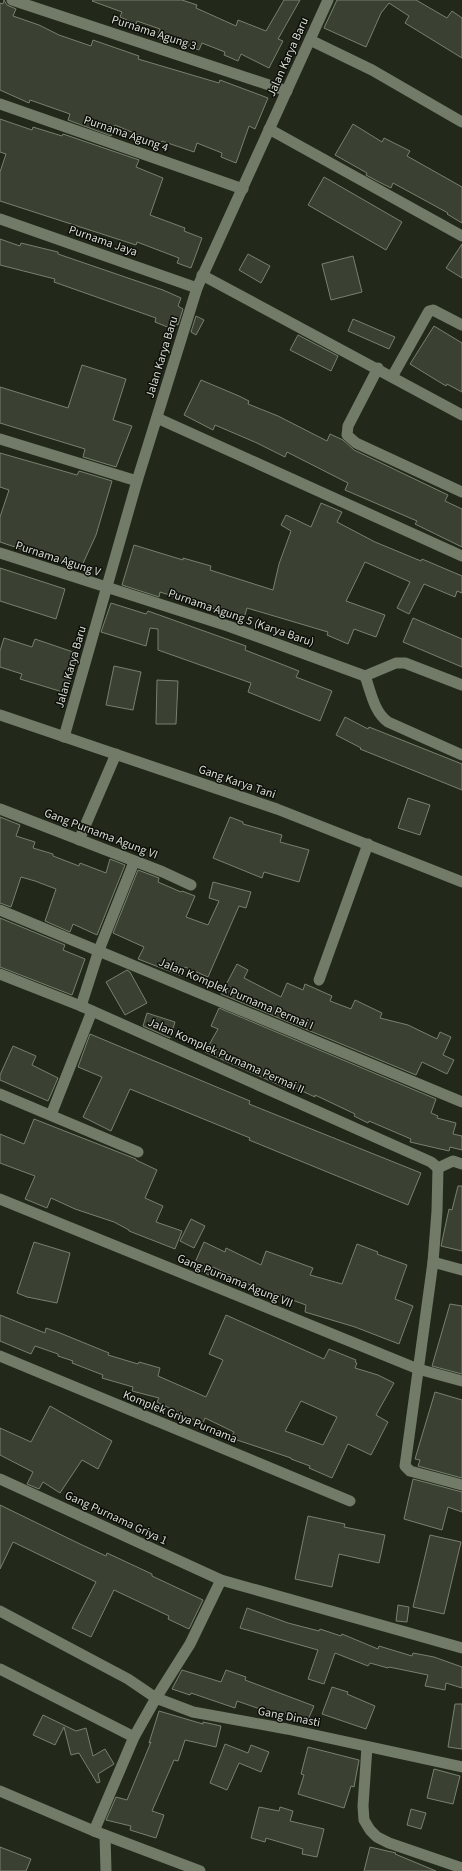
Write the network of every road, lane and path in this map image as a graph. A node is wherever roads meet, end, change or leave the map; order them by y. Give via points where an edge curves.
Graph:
1 (12, 0) edge
2 (328, 0) edge
3 (310, 40) junction
4 (287, 91) junction
5 (0, 104) edge
6 (462, 122) edge
7 (269, 129) junction
8 (243, 189) junction
9 (0, 219) edge
10 (462, 236) edge
11 (202, 275) junction
12 (197, 288) junction
13 (462, 325) edge
14 (378, 368) junction
15 (392, 376) junction
16 (462, 415) edge
17 (157, 418) junction
18 (0, 439) edge
19 (137, 481) junction
20 (462, 492) edge
21 (0, 553) edge
22 (462, 556) edge
23 (107, 588) junction
24 (365, 676) junction
25 (462, 686) edge
26 (0, 715) edge
27 (64, 736) junction
28 (116, 754) junction
29 (462, 755) edge
30 (0, 810) edge
31 (79, 840) junction
32 (368, 844) junction
33 (134, 862) junction
34 (462, 882) edge
35 (191, 885) dead end
36 (0, 910) edge
37 (99, 950) junction
38 (0, 974) edge
39 (319, 980) dead end
40 (81, 1006) junction
41 (92, 1012) junction
42 (0, 1094) edge
43 (462, 1102) edge
44 (51, 1116) junction
45 (138, 1152) dead end
46 (462, 1164) edge
47 (438, 1168) junction
48 (0, 1199) edge
49 (433, 1262) junction
50 (462, 1270) edge
51 (0, 1356) edge
52 (418, 1370) junction
53 (462, 1381) edge
54 (0, 1479) edge
55 (462, 1485) edge
56 (350, 1501) dead end
57 (221, 1580) junction
58 (0, 1611) edge
59 (462, 1648) edge
60 (0, 1669) edge
61 (156, 1698) junction
62 (134, 1738) junction
63 (367, 1747) junction
64 (462, 1767) edge
65 (0, 1791) edge
66 (100, 1833) junction
67 (462, 1868) edge
68 (106, 1871) edge
69 (200, 1871) edge

1 - 4 street, Purnama Agung 3
2 - 3 street, Jalan Karya Baru
3 - 4 street, Jalan Karya Baru
3 - 6 street via 372,70
4 - 7 street, Jalan Karya Baru
5 - 8 street, Purnama Agung 4
7 - 8 street, Jalan Karya Baru
7 - 10 street
8 - 11 street, Jalan Karya Baru
9 - 12 street, Purnama Jaya
11 - 12 street, Jalan Karya Baru
11 - 14 street
12 - 17 street, Jalan Karya Baru
13 - 15 street via 433,310 429,311
14 - 15 street
14 - 20 street via 348,426 347,435 356,443
15 - 16 street
17 - 19 street, Jalan Karya Baru
17 - 22 street
18 - 19 street
19 - 23 street, Jalan Karya Baru
21 - 23 street, Purnama Agung V
23 - 24 street, Purnama Agung 5 (Karya Baru) via 228,626
23 - 27 street, Jalan Karya Baru
24 - 25 street via 396,663 405,663
24 - 29 street via 382,718
26 - 27 street, Gang Karya Tani
27 - 28 street, Gang Karya Tani
28 - 31 street
28 - 32 street, Gang Karya Tani via 278,809
30 - 31 street, Gang Purnama Agung VI
31 - 33 street, Gang Purnama Agung VI
32 - 34 street, Gang Karya Tani
32 - 39 street
33 - 35 street, Gang Purnama Agung VI
33 - 37 street
36 - 37 street, Jalan Komplek Purnama Permai I
37 - 40 street
37 - 43 street, Jalan Komplek Purnama Permai I
38 - 40 street, Jalan Komplek Purnama Permai II
40 - 41 street, Jalan Komplek Purnama Permai II
41 - 44 street
41 - 47 street, Jalan Komplek Purnama Permai II via 431,1162
42 - 44 street
44 - 45 street
46 - 47 street via 453,1162
47 - 49 street
48 - 52 street, Gang Purnama Agung VII
49 - 50 street
49 - 52 street
51 - 56 street, Komplek Griya Purnama
52 - 53 street, Gang Purnama Agung VII
52 - 55 street via 406,1466 410,1471
54 - 57 street, Gang Purnama Griya 1
57 - 59 street, Gang Purnama Griya 1
57 - 61 street via 190,1644
58 - 61 street, Gang Dinasti via 128,1679
60 - 62 street
61 - 62 street
61 - 63 street, Gang Dinasti via 193,1712
62 - 66 street
63 - 64 street, Gang Dinasti
63 - 67 street via 363,1806 364,1820 370,1830 389,1843
65 - 66 street via 73,1824
66 - 68 street
66 - 69 street

